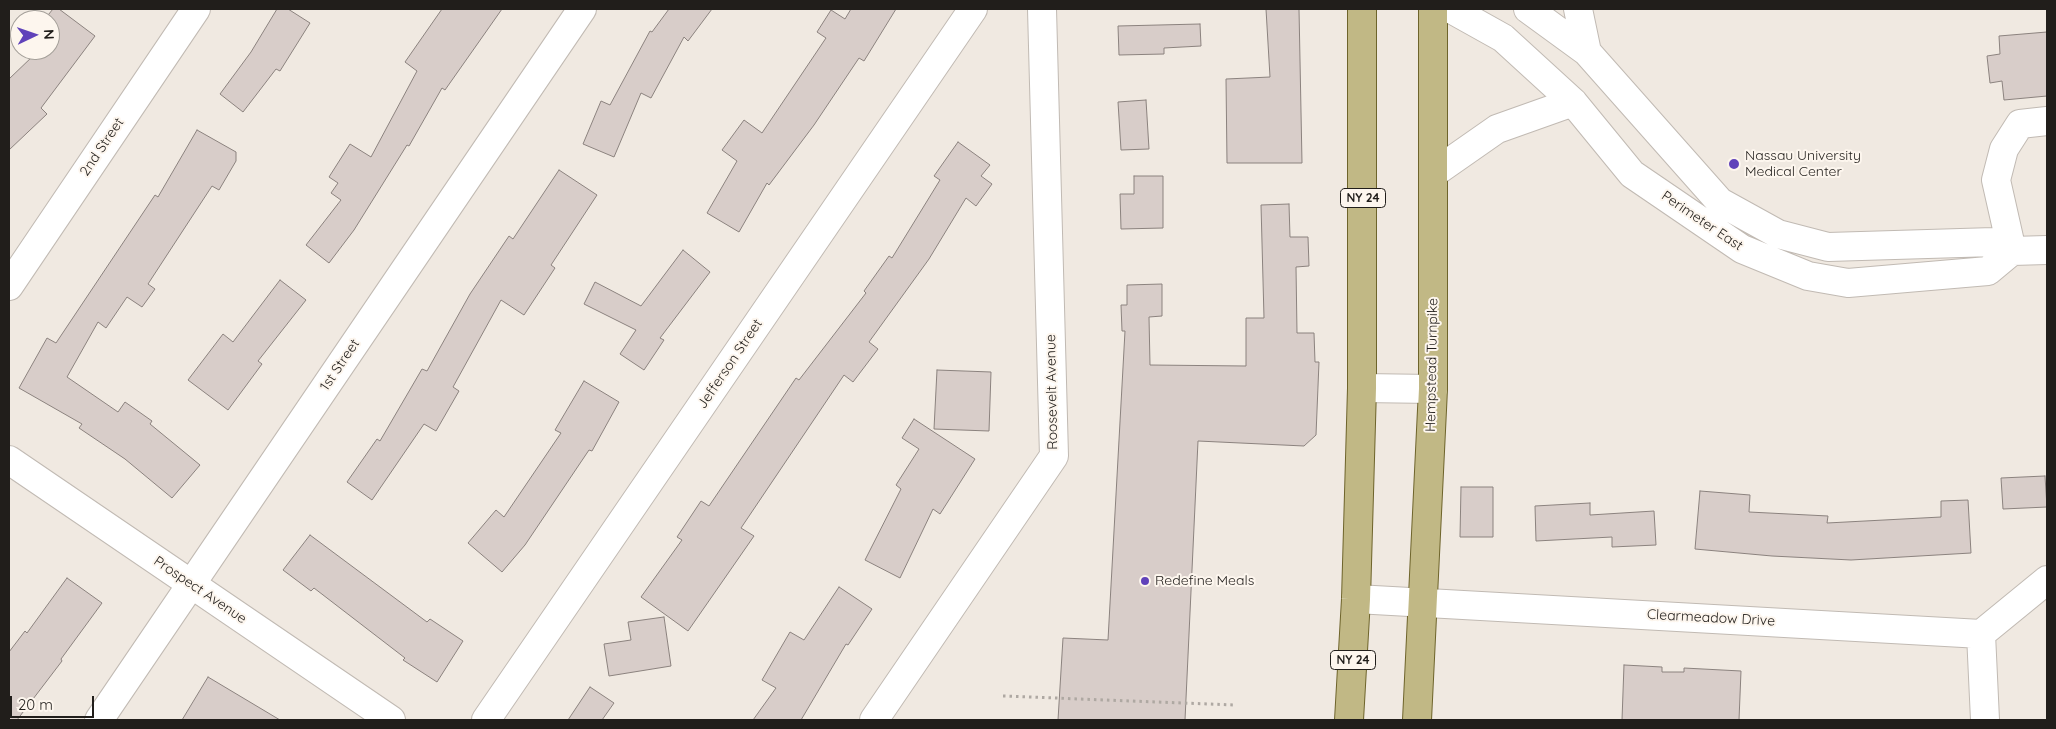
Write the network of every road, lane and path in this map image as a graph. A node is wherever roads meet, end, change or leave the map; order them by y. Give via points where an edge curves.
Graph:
1 (196, 9) edge
2 (582, 9) edge
3 (973, 9) edge
4 (1042, 9) edge
5 (1362, 9) edge
6 (1433, 9) edge
7 (1451, 9) edge
8 (1528, 9) edge
9 (1578, 9) edge
10 (1587, 52) junction
11 (1573, 102) junction
12 (2047, 121) edge
13 (1434, 173) junction
14 (1700, 180) junction
15 (1676, 205) junction
16 (2047, 250) edge
17 (2012, 251) junction
18 (9, 286) edge
19 (1362, 388) junction
20 (1432, 389) junction
21 (9, 460) edge
22 (2047, 580) edge
23 (191, 584) junction
24 (1356, 599) junction
25 (1424, 602) junction
26 (1981, 634) junction
27 (1003, 696) dead end
28 (1234, 705) dead end
29 (98, 720) edge
30 (391, 720) edge
31 (486, 720) edge
32 (874, 720) edge
33 (1349, 720) edge
34 (1418, 720) edge
35 (1985, 720) edge

1 - 18 street, 2nd Street
2 - 23 street, 1st Street
3 - 31 street, Jefferson Street
4 - 32 street, Roosevelt Avenue via 1054,456
5 - 19 main road, NY 24
6 - 13 main road, Hempstead Turnpike
7 - 11 street, Perimeter East via 1503,38
8 - 10 street
9 - 10 street
10 - 14 street
11 - 13 street via 1497,129
11 - 15 street, Perimeter East via 1632,174
12 - 17 street via 2020,124 2004,149 1996,180
13 - 20 main road, Hempstead Turnpike
14 - 15 street
14 - 17 street via 1720,202 1778,234 1828,246 1994,242
15 - 17 street, Perimeter East via 1742,249 1808,276 1848,282 1988,270
16 - 17 street
19 - 20 street
19 - 24 main road, NY 24
20 - 25 main road, Hempstead Turnpike
21 - 23 street, Prospect Avenue
22 - 26 street
23 - 29 street, 1st Street
23 - 30 street, Prospect Avenue
24 - 25 street, Clearmeadow Drive
24 - 33 main road, NY 24
25 - 26 street, Clearmeadow Drive
25 - 34 main road, Hempstead Turnpike
26 - 35 street
27 - 28 path

